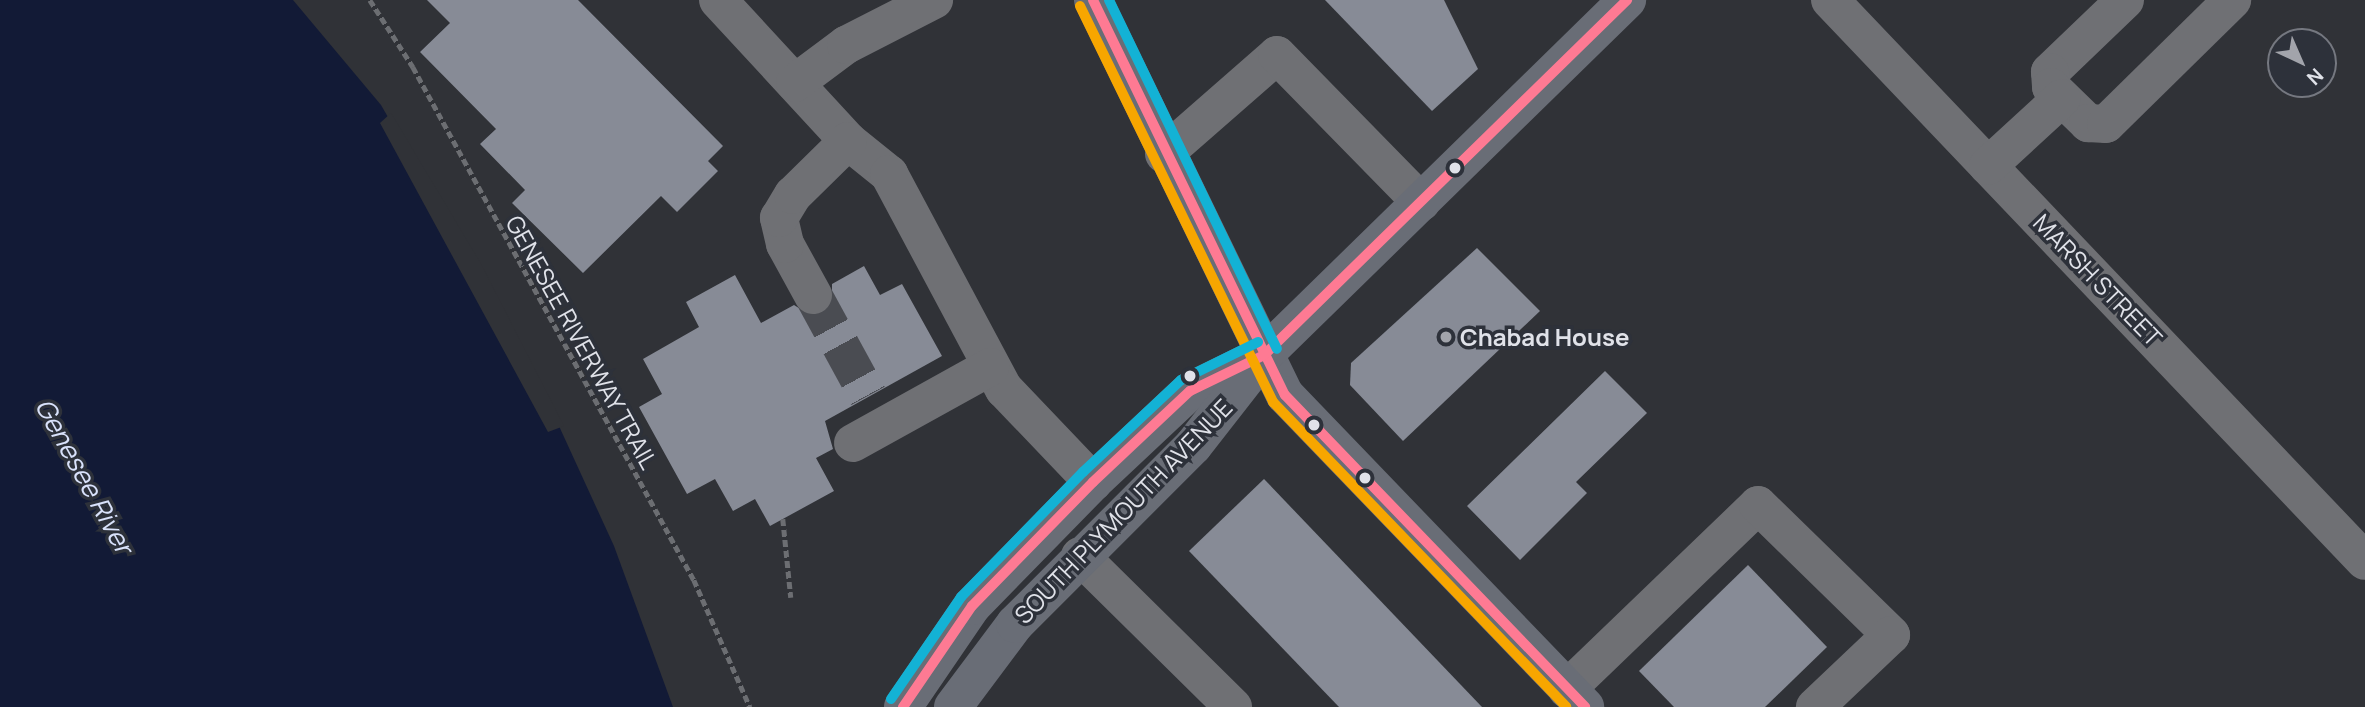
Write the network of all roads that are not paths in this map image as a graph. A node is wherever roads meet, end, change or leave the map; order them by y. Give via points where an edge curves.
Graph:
1 (718, 0) edge
2 (934, 0) edge
3 (1093, 0) edge
4 (1627, 0) edge
5 (1830, 0) edge
6 (2125, 0) edge
7 (2232, 0) edge
8 (795, 83) junction
9 (2062, 98) junction
10 (848, 141) junction
11 (1164, 155) junction
12 (1988, 166) junction
13 (1421, 202) junction
14 (813, 295) tunnel mouth
15 (1264, 355) junction
16 (990, 367) junction
17 (869, 422) dead end
18 (1093, 482) junction
19 (1080, 556) junction
20 (2365, 561) edge
21 (1576, 698) edge
22 (903, 707) edge
23 (953, 707) edge
24 (1233, 707) edge
25 (1815, 707) edge

1 - 8 street
2 - 8 street via 846,45
3 - 11 main road
4 - 13 main road
5 - 12 street, MARSH STREET
6 - 9 street via 2050,72 2051,87
7 - 9 street via 2106,124 2088,123
8 - 10 street
9 - 12 street
10 - 14 street via 793,195 779,218 785,244
10 - 16 street via 889,174
11 - 13 street via 1277,55
11 - 15 main road
12 - 20 street, MARSH STREET
13 - 15 main road
15 - 18 main road, SOUTH PLYMOUTH AVENUE via 1190,391
15 - 19 main road, SOUTH PLYMOUTH AVENUE via 1193,446
15 - 21 main road via 1297,409
16 - 17 street
16 - 18 street via 1019,408
18 - 22 main road, SOUTH PLYMOUTH AVENUE via 972,606
19 - 23 main road, SOUTH PLYMOUTH AVENUE via 993,649
19 - 24 street
21 - 25 street via 1758,505 1891,635

